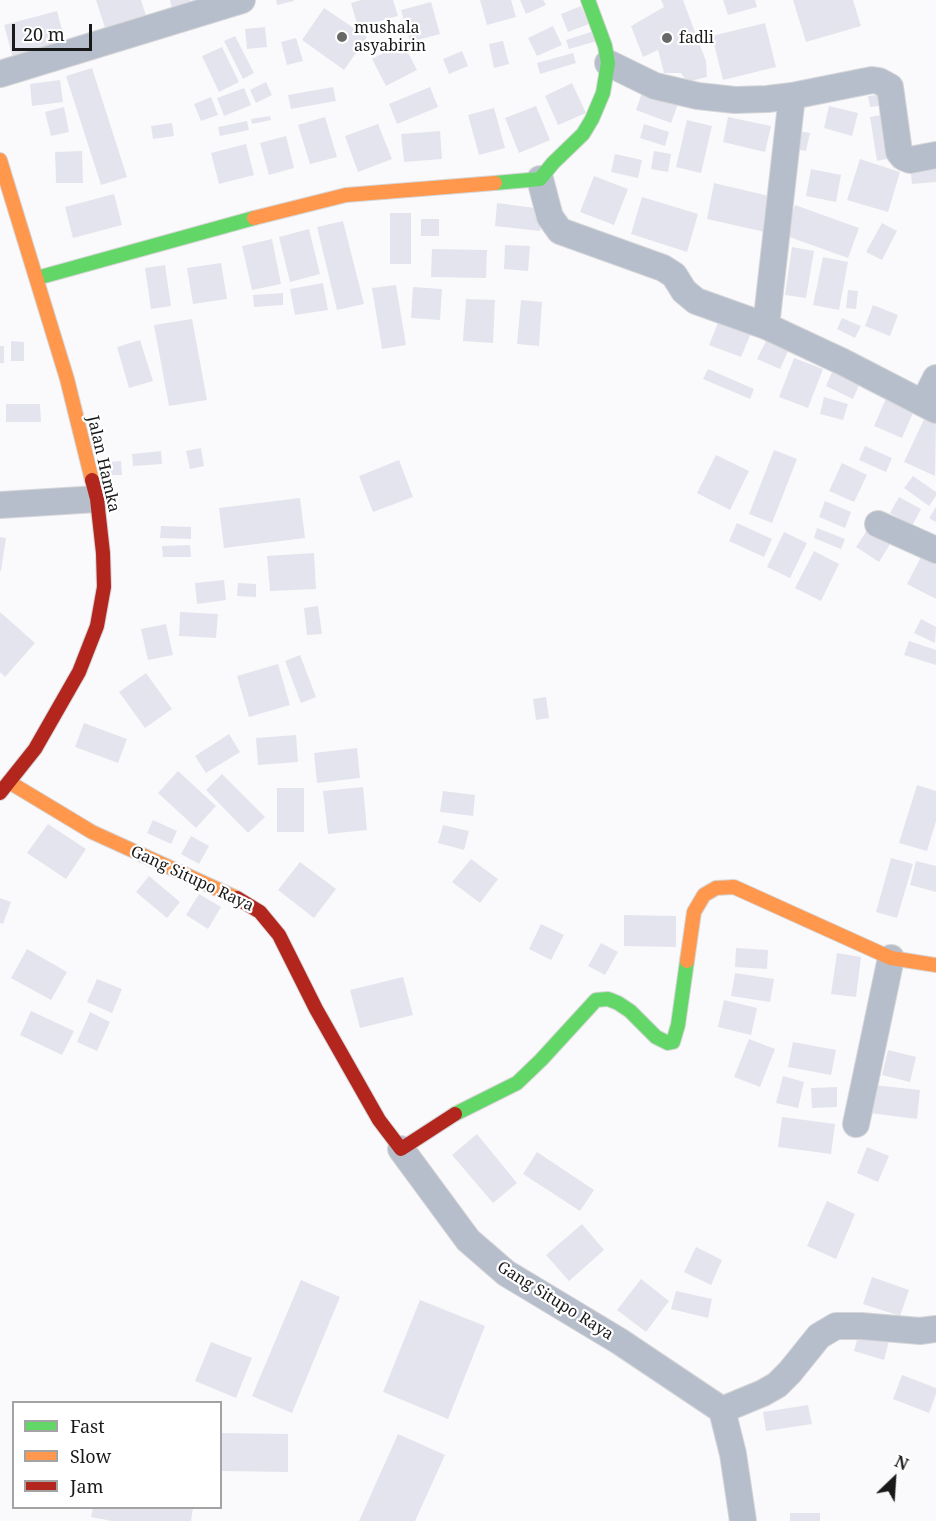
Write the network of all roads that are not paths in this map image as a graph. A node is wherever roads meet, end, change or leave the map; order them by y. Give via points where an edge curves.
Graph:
1 (242, 0) edge
2 (588, 0) edge
3 (608, 63) junction
4 (0, 74) edge
5 (792, 96) junction
6 (936, 155) edge
7 (0, 160) edge
8 (540, 179) junction
9 (36, 278) junction
10 (766, 326) junction
11 (936, 378) edge
12 (930, 406) edge
13 (97, 499) junction
14 (0, 505) edge
15 (878, 524) dead end
16 (936, 550) edge
17 (4, 788) edge
18 (891, 958) junction
19 (936, 965) edge
20 (856, 1124) dead end
21 (401, 1149) junction
22 (936, 1329) edge
23 (722, 1410) junction
24 (743, 1521) edge

1 - 4 street
2 - 3 street
3 - 5 street via 655,86 698,96 735,100
3 - 8 street via 603,93 592,120
5 - 6 street via 872,81 885,83 890,87 899,152 910,159
5 - 10 street
7 - 9 street, Jalan Hamka
8 - 9 street via 346,195
8 - 10 street via 550,217 560,231 663,268 696,301
9 - 13 street, Jalan Hamka via 67,379
10 - 12 street
11 - 12 street
13 - 14 street
13 - 17 street, Jalan Hamka via 104,587 97,626 58,712
15 - 16 street
17 - 21 street, Gang Situpo Raya via 232,895 260,912 279,934 316,1009 379,1120
18 - 19 street
18 - 20 street
18 - 21 street via 734,887 716,888 704,895 694,912 673,1042 656,1037 618,1003 596,1000 517,1083 444,1120
21 - 23 street, Gang Situpo Raya via 468,1240 506,1273 619,1341
22 - 23 street via 836,1326 819,1336 777,1385
23 - 24 street

